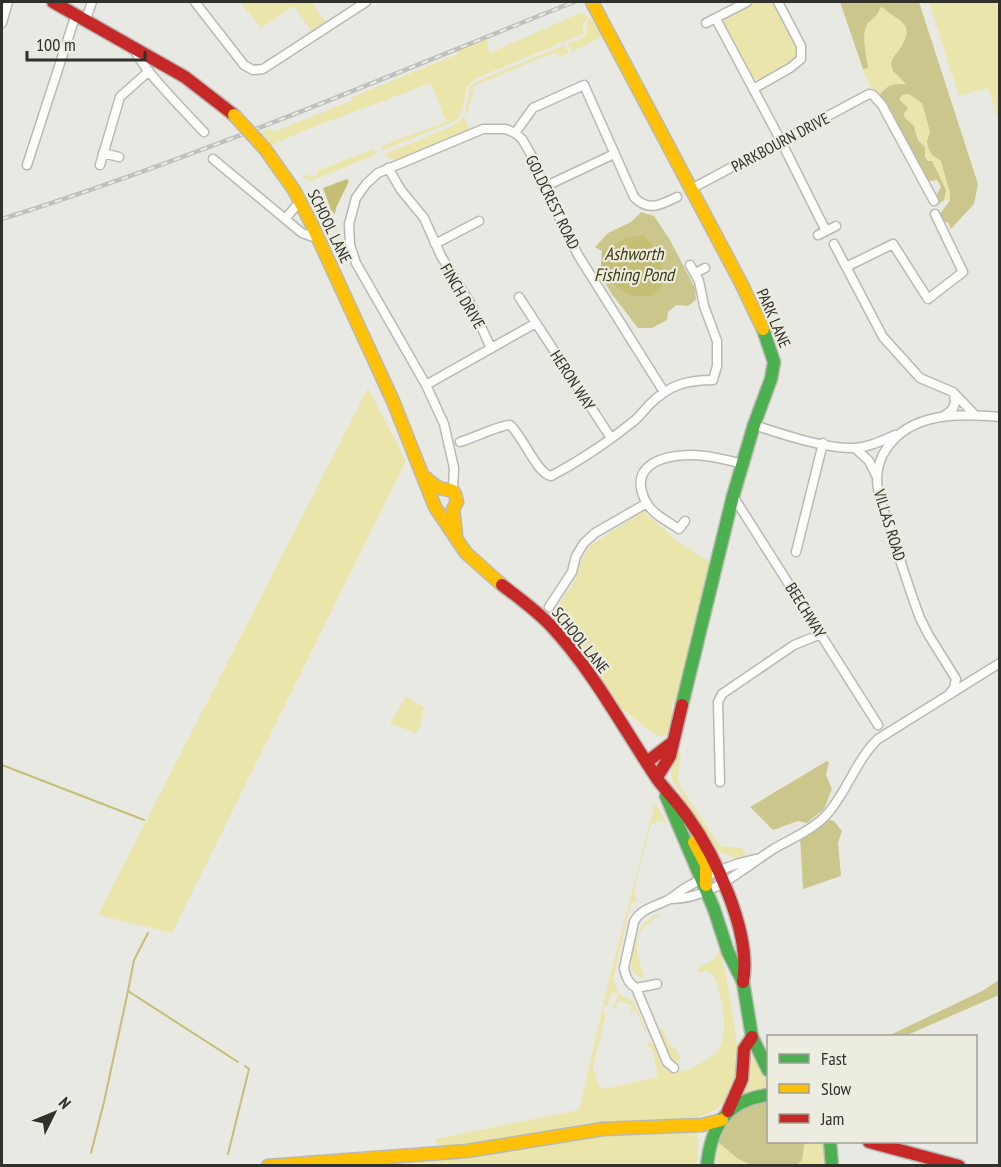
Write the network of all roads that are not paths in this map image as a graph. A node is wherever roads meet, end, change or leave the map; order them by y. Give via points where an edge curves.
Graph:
1 (8, 2) edge
2 (53, 2) edge
3 (92, 2) edge
4 (195, 2) edge
5 (366, 2) edge
6 (747, 2) edge
7 (778, 2) edge
8 (593, 4) edge
9 (81, 17) junction
10 (716, 19) junction
11 (2, 23) edge
12 (706, 23) dead end
13 (134, 47) junction
14 (149, 71) junction
15 (753, 89) junction
16 (204, 132) dead end
17 (515, 133) junction
18 (782, 141) junction
19 (104, 153) junction
20 (614, 154) junction
21 (119, 157) dead end
22 (213, 159) dead end
23 (27, 165) dead end
24 (100, 165) dead end
25 (388, 168) junction
26 (938, 185) dead end
27 (544, 187) junction
28 (691, 189) junction
29 (928, 190) junction
30 (677, 197) dead end
31 (300, 201) junction
32 (934, 201) dead end
33 (935, 214) dead end
34 (286, 218) junction
35 (479, 221) dead end
36 (836, 226) dead end
37 (318, 239) junction
38 (435, 244) junction
39 (834, 244) dead end
40 (846, 267) junction
41 (705, 268) dead end
42 (519, 297) dead end
43 (536, 323) junction
44 (491, 348) junction
45 (426, 385) junction
46 (664, 392) junction
47 (953, 392) junction
48 (975, 415) junction
49 (942, 417) junction
50 (999, 417) edge
51 (754, 425) junction
52 (898, 434) junction
53 (611, 438) junction
54 (460, 442) dead end
55 (823, 443) junction
56 (855, 448) junction
57 (744, 464) junction
58 (423, 476) junction
59 (877, 477) junction
60 (446, 489) junction
61 (734, 496) junction
62 (432, 499) junction
63 (646, 503) junction
64 (453, 509) junction
65 (439, 510) junction
66 (685, 521) dead end
67 (456, 538) junction
68 (796, 552) dead end
69 (549, 607) dead end
70 (821, 634) junction
71 (999, 663) edge
72 (956, 679) junction
73 (967, 683) junction
74 (948, 695) junction
75 (878, 725) dead end
76 (673, 742) junction
77 (647, 762) junction
78 (658, 779) junction
79 (720, 782) dead end
80 (673, 798) junction
81 (720, 880) junction
82 (705, 882) junction
83 (733, 962) junction
84 (743, 982) junction
85 (657, 984) dead end
86 (636, 988) junction
87 (752, 1037) junction
88 (674, 1068) dead end
89 (767, 1068) edge
90 (767, 1095) edge
91 (725, 1116) junction
92 (873, 1143) edge
93 (831, 1146) edge
94 (268, 1166) edge
95 (707, 1166) edge
96 (832, 1166) edge
97 (959, 1166) edge

1 - 11 street
2 - 9 main road, SCHOOL LANE
3 - 9 street
4 - 5 street via 247,68 257,70
6 - 10 street
7 - 15 street via 801,46 801,59
8 - 28 main road, PARK LANE
9 - 13 main road, SCHOOL LANE
9 - 23 street
10 - 12 street
10 - 15 street
13 - 14 street via 134,53
13 - 31 main road, SCHOOL LANE, bridge via 185,77 234,115 265,149
14 - 16 street
14 - 19 street via 120,97
15 - 18 street
17 - 20 street via 533,108 584,85
17 - 25 street via 483,129
17 - 27 street, GOLDCREST ROAD via 533,158
18 - 28 street, PARKBOURN DRIVE
18 - 29 street, PARKBOURN DRIVE via 869,94 882,105
18 - 36 street via 822,233
19 - 21 street
19 - 24 street
20 - 27 street
20 - 30 street via 634,197 661,209
22 - 34 street
25 - 38 street, FINCH DRIVE via 424,218
25 - 45 street via 372,178 356,198 349,224 350,245 360,272
26 - 29 street
27 - 46 street, GOLDCREST ROAD via 578,255
28 - 51 main road, PARK LANE via 771,346 773,373
29 - 32 street
31 - 34 street
31 - 37 main road, SCHOOL LANE
33 - 40 street via 963,272 928,299 893,244
34 - 37 street via 302,233
35 - 38 street, FINCH DRIVE
37 - 58 main road, SCHOOL LANE
38 - 44 street, FINCH DRIVE
39 - 40 street
40 - 47 street via 883,337 920,378
41 - 46 street via 693,269 717,341 714,380 678,384
42 - 43 street, HERON WAY
43 - 44 street
43 - 53 street, HERON WAY
44 - 45 street
45 - 60 street via 444,424 454,468
46 - 53 street via 633,423
47 - 48 street
47 - 49 street via 954,406
48 - 49 street
48 - 50 street
49 - 52 street via 918,423
51 - 55 street
51 - 57 main road, PARK LANE
52 - 56 street
52 - 59 street, VILLAS ROAD via 883,453
53 - 54 street via 549,476 510,425
55 - 56 street
55 - 68 street
56 - 59 street via 869,461
57 - 61 main road, PARK LANE
57 - 63 street via 692,455 656,460 642,477
58 - 60 main road, SCHOOL LANE
58 - 62 main road, SCHOOL LANE
59 - 72 street, VILLAS ROAD via 881,502 920,618
60 - 62 main road via 435,492
60 - 64 main road via 457,502
61 - 70 street, BEECHWAY
61 - 76 main road, PARK LANE
62 - 65 main road, SCHOOL LANE
63 - 66 street via 679,529
63 - 69 street via 584,543 572,572
64 - 65 main road
64 - 67 main road
65 - 67 main road, SCHOOL LANE
67 - 77 main road, SCHOOL LANE via 489,575 552,627
70 - 75 street, BEECHWAY
70 - 79 street via 794,645 722,694 718,702
71 - 73 street
72 - 73 street
72 - 74 street
73 - 74 street
74 - 81 street via 878,739 824,817 762,857 741,862
76 - 77 main road
76 - 78 main road, PARK LANE
77 - 78 main road, SCHOOL LANE
78 - 80 main road, SCHOOL LANE
78 - 82 main road, SCHOOL LANE
80 - 81 main road, SCHOOL LANE via 710,852
80 - 82 main road, SCHOOL LANE via 706,865
81 - 82 street
81 - 82 street
81 - 83 main road, SCHOOL LANE via 718,897 731,935
81 - 84 main road, SCHOOL LANE via 735,916 746,968
82 - 83 main road, SCHOOL LANE
82 - 86 street via 683,900 669,899 637,917 624,968
83 - 84 main road, SCHOOL LANE
84 - 87 main road
85 - 86 street
86 - 88 street via 667,1062
87 - 89 main road
87 - 91 main road via 744,1049 742,1079
90 - 91 main road via 743,1101
91 - 94 main road via 702,1125 603,1129 467,1151
91 - 95 main road via 712,1134
92 - 97 main road
93 - 96 main road

